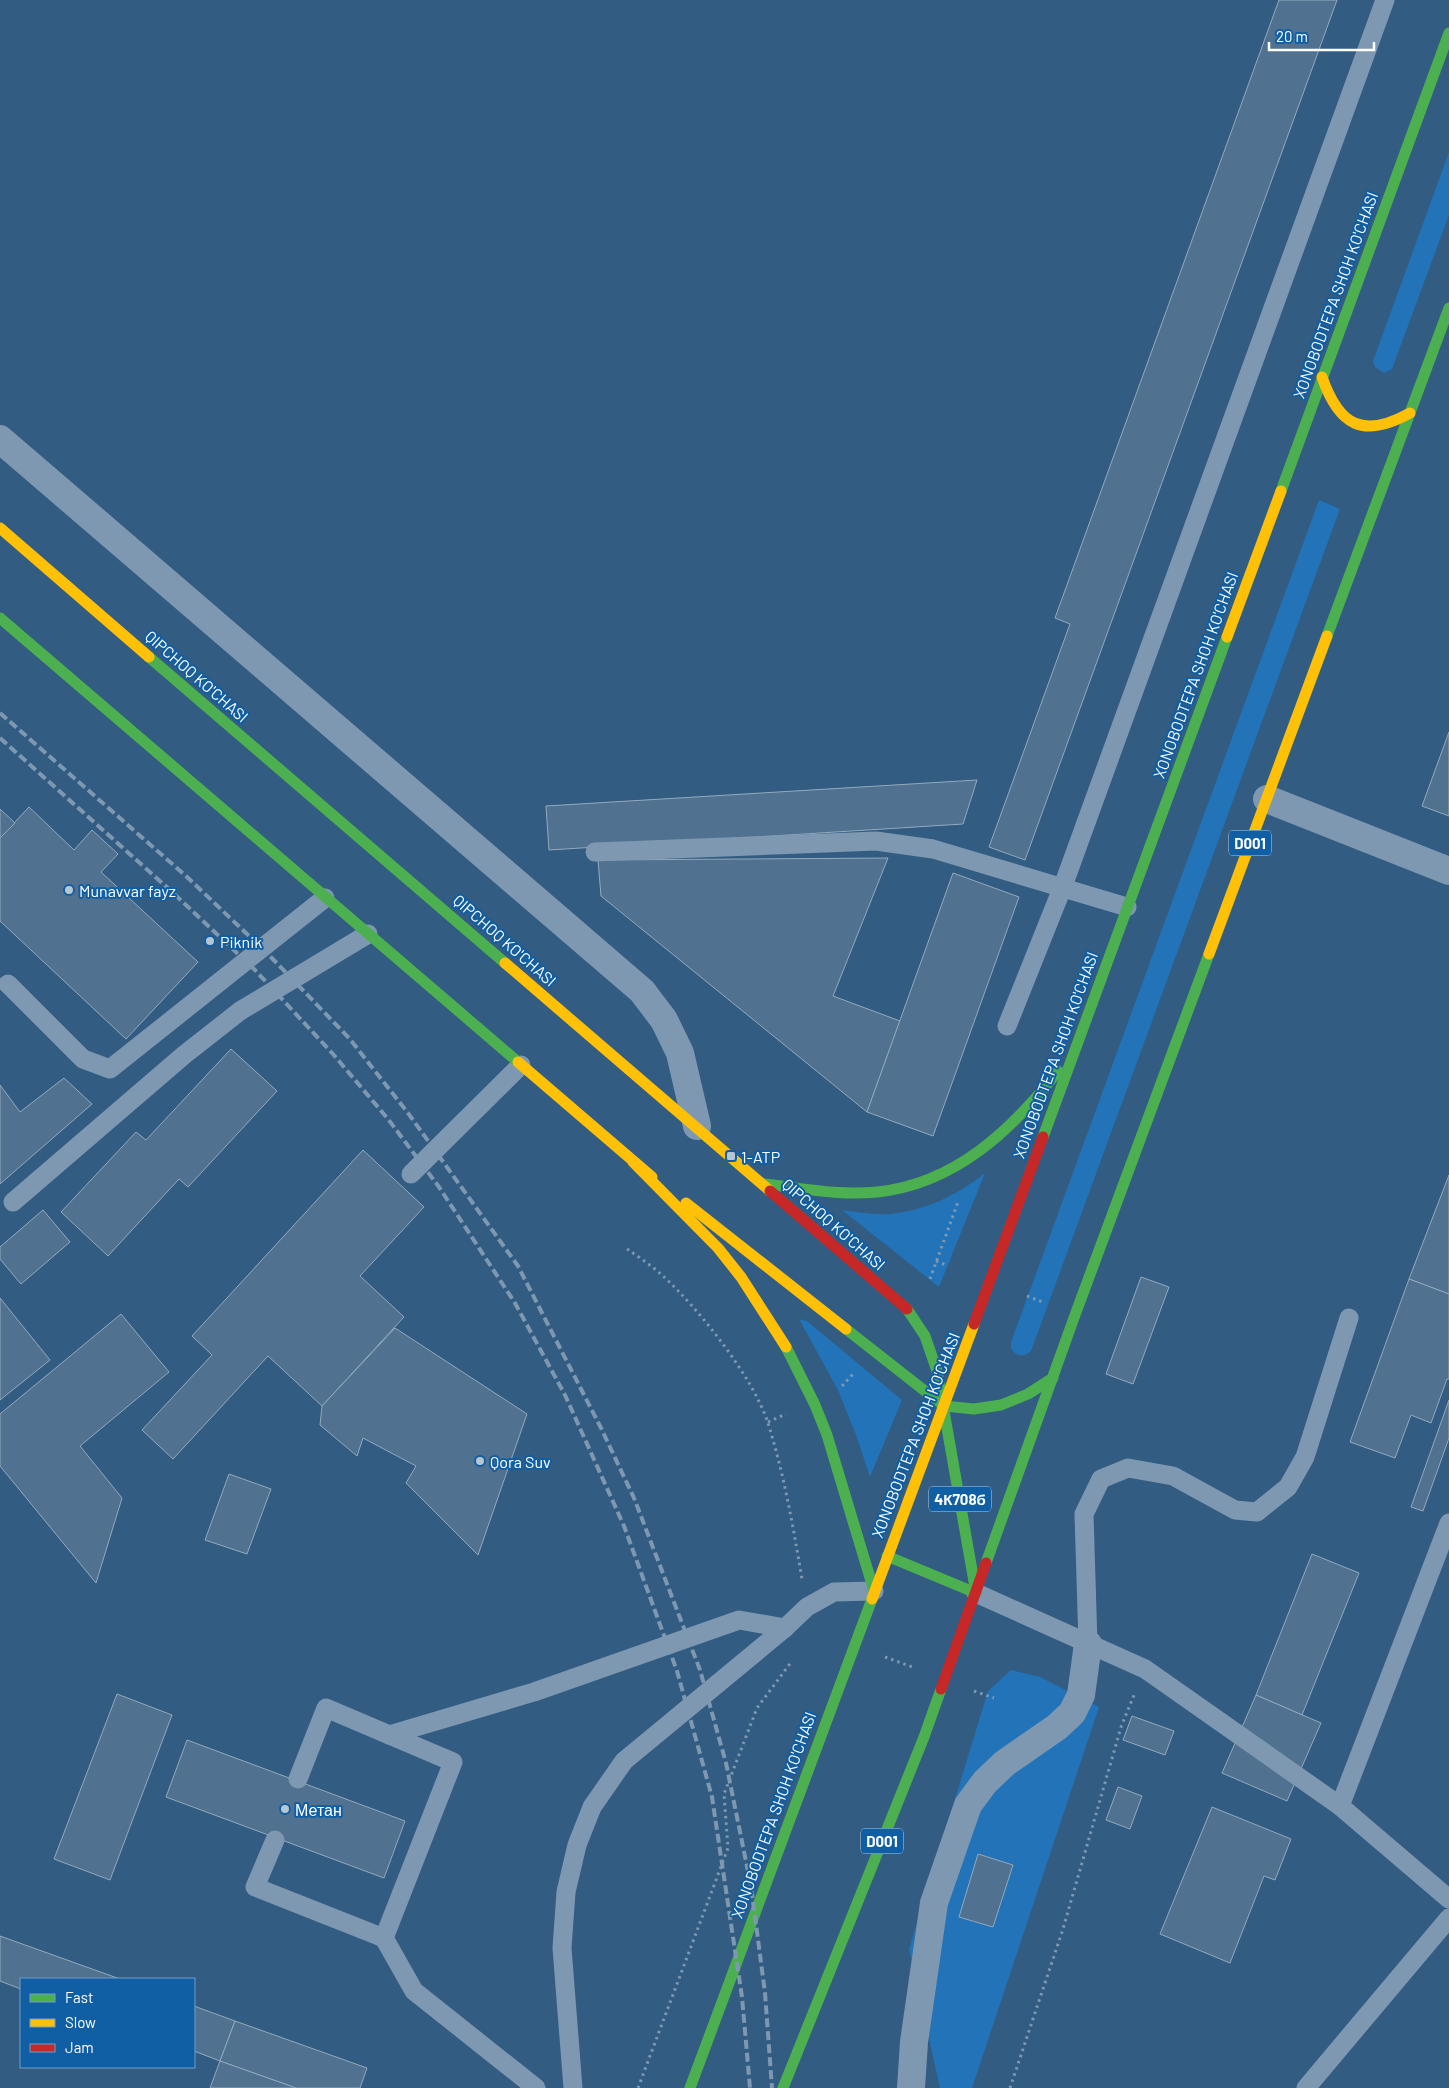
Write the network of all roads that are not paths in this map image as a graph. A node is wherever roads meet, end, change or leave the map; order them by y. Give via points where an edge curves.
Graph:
1 (1385, 0) edge
2 (1449, 33) edge
3 (1449, 308) edge
4 (1449, 350) edge
5 (1430, 360) junction
6 (1322, 377) junction
7 (1410, 413) junction
8 (0, 439) edge
9 (0, 528) edge
10 (0, 618) edge
11 (1267, 799) junction
12 (595, 852) dead end
13 (1449, 871) edge
14 (1063, 886) junction
15 (325, 898) junction
16 (1127, 907) junction
17 (368, 934) junction
18 (8, 984) dead end
19 (1007, 1026) dead end
20 (1076, 1048) junction
21 (520, 1065) junction
22 (697, 1126) junction
23 (633, 1162) junction
24 (411, 1174) dead end
25 (764, 1184) junction
26 (13, 1202) dead end
27 (1349, 1318) dead end
28 (1053, 1378) junction
29 (944, 1406) junction
30 (1449, 1523) edge
31 (887, 1556) junction
32 (874, 1591) junction
33 (976, 1593) junction
34 (785, 1628) junction
35 (1088, 1644) junction
36 (389, 1735) junction
37 (298, 1779) dead end
38 (1340, 1806) junction
39 (275, 1840) dead end
40 (1449, 1899) edge
41 (1449, 1918) edge
42 (384, 1938) junction
43 (536, 2088) edge
44 (573, 2088) edge
45 (690, 2088) edge
46 (783, 2088) edge
47 (911, 2088) edge
48 (1306, 2088) edge

1 - 14 lane
2 - 6 main road, XONOBODTEPA SHOH KO'CHASI
3 - 5 main road, D001
4 - 5 lane
5 - 7 main road, D001
6 - 7 main road via 1334,405 1357,425 1384,427
6 - 16 main road, XONOBODTEPA SHOH KO'CHASI
7 - 11 main road, D001
8 - 22 street via 642,991 664,1020 680,1054
9 - 22 main road, QIPCHOQ KO'CHASI
10 - 15 main road
11 - 13 street
11 - 28 main road, D001
12 - 14 lane via 876,841 933,849
14 - 16 lane
14 - 19 lane
15 - 17 main road
15 - 18 lane via 110,1069 83,1059
16 - 20 main road, XONOBODTEPA SHOH KO'CHASI
17 - 21 main road
17 - 26 lane via 240,1010
20 - 25 main road via 1018,1119 979,1154 952,1170 910,1186 877,1192
20 - 29 main road, XONOBODTEPA SHOH KO'CHASI
21 - 23 main road
21 - 24 lane
22 - 25 main road, QIPCHOQ KO'CHASI
23 - 29 main road
23 - 32 main road via 718,1248 782,1339 827,1435
25 - 29 main road, QIPCHOQ KO'CHASI via 906,1308 932,1353
27 - 35 lane via 1305,1457 1288,1487 1257,1512 1235,1510 1173,1476 1128,1468 1101,1479 1084,1514
28 - 29 main road via 1022,1398 1000,1406 961,1410
28 - 33 main road, D001
29 - 31 main road, XONOBODTEPA SHOH KO'CHASI
29 - 33 main road, QIPCHOQ KO'CHASI / 4К708б
30 - 38 lane
31 - 32 main road, XONOBODTEPA SHOH KO'CHASI
31 - 33 main road
32 - 34 lane via 834,1592 806,1607
32 - 45 main road, XONOBODTEPA SHOH KO'CHASI
33 - 35 lane
33 - 46 main road, D001 via 924,1737
34 - 36 lane via 739,1620 534,1692
34 - 44 lane via 624,1762 592,1807 577,1845 566,1892 562,1948
35 - 38 lane via 1145,1669
35 - 47 street via 1082,1695 1072,1713 1057,1728 1005,1763 968,1805 934,1903 914,2042
36 - 37 lane via 326,1708
36 - 42 lane via 453,1762
38 - 40 lane
39 - 42 lane via 256,1887
41 - 48 lane
42 - 43 lane via 414,1992

